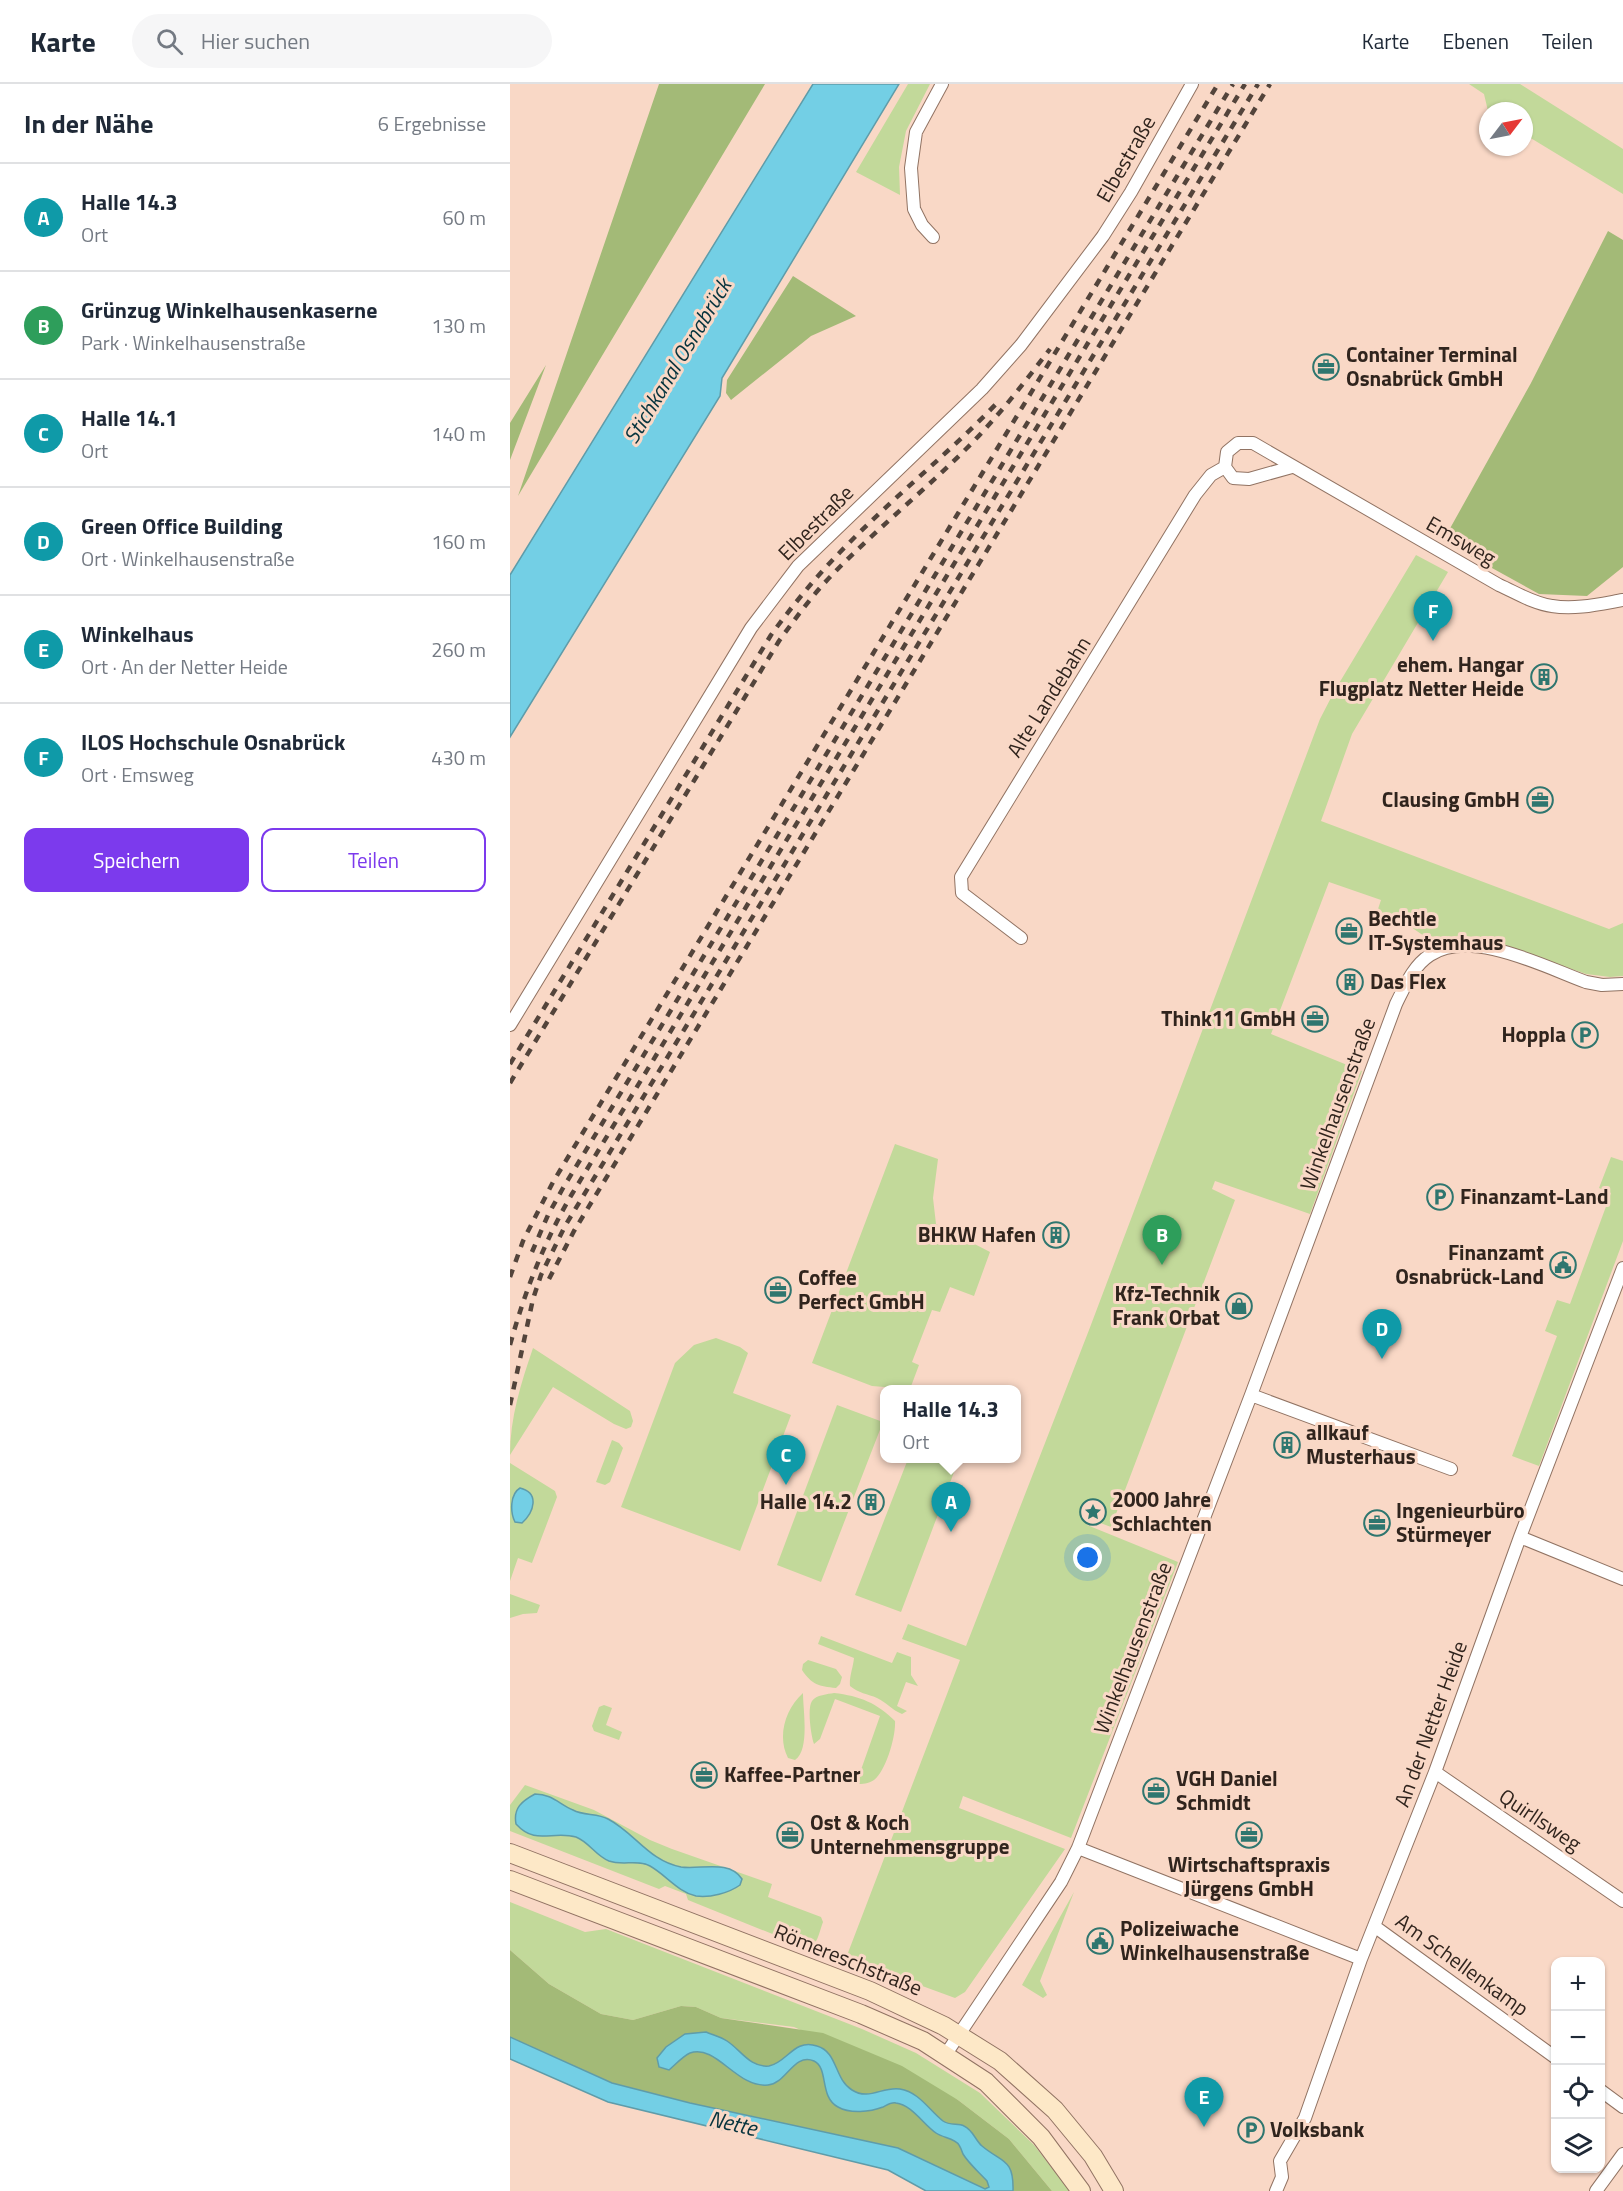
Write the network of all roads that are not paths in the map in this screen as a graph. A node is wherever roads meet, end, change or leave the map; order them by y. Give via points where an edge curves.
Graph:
1 (942, 84) edge
2 (1192, 84) edge
3 (933, 237) dead end
4 (1225, 467) junction
5 (1292, 467) junction
6 (1623, 600) edge
7 (1021, 938) dead end
8 (1623, 984) edge
9 (510, 1025) edge
10 (1623, 1268) edge
11 (1251, 1395) junction
12 (1451, 1469) dead end
13 (1520, 1537) junction
14 (1623, 1579) edge
15 (1435, 1772) junction
16 (1078, 1848) junction
17 (510, 1853) edge
18 (510, 1880) edge
19 (1623, 1901) edge
20 (1374, 1926) junction
21 (1361, 1959) junction
22 (959, 2035) junction
23 (946, 2054) junction
24 (1551, 2054) edge
25 (1605, 2094) edge
26 (1623, 2107) edge
27 (1623, 2154) edge
28 (1081, 2191) edge
29 (1114, 2191) edge
30 (1276, 2191) edge
31 (1596, 2191) edge

1 - 3 street via 916,132 911,168 914,209
2 - 9 street, Elbestraße via 1103,236 1022,345 982,389 798,566 751,628
4 - 5 street via 1233,478 1249,479
4 - 5 street, Emsweg via 1227,452 1238,443 1253,443
4 - 7 street, Alte Landebahn via 1211,475 1195,495 961,877 962,894
5 - 6 street, Emsweg via 1526,598 1550,606 1584,607
8 - 11 street, Winkelhausenstraße via 1586,982 1478,945 1457,945 1431,954 1412,973 1396,1004
10 - 13 street, An der Netter Heide
11 - 12 street
11 - 16 street, Winkelhausenstraße
13 - 14 street
13 - 15 street, An der Netter Heide
15 - 19 street, Quirllsweg
15 - 20 street, An der Netter Heide
16 - 21 street
16 - 22 street, Winkelhausenstraße via 1061,1881
17 - 22 main road, Römereschstraße via 870,1991
18 - 23 main road via 861,2014
20 - 21 street, An der Netter Heide
20 - 24 street, Am Schellenkamp
21 - 30 street, An der Netter Heide via 1305,2118 1280,2161 1282,2177
22 - 23 street, Winkelhausenstraße
22 - 29 main road, Römereschstraße via 1000,2061 1055,2110 1093,2156
23 - 28 main road via 986,2082 1041,2137
25 - 26 street
27 - 31 street

